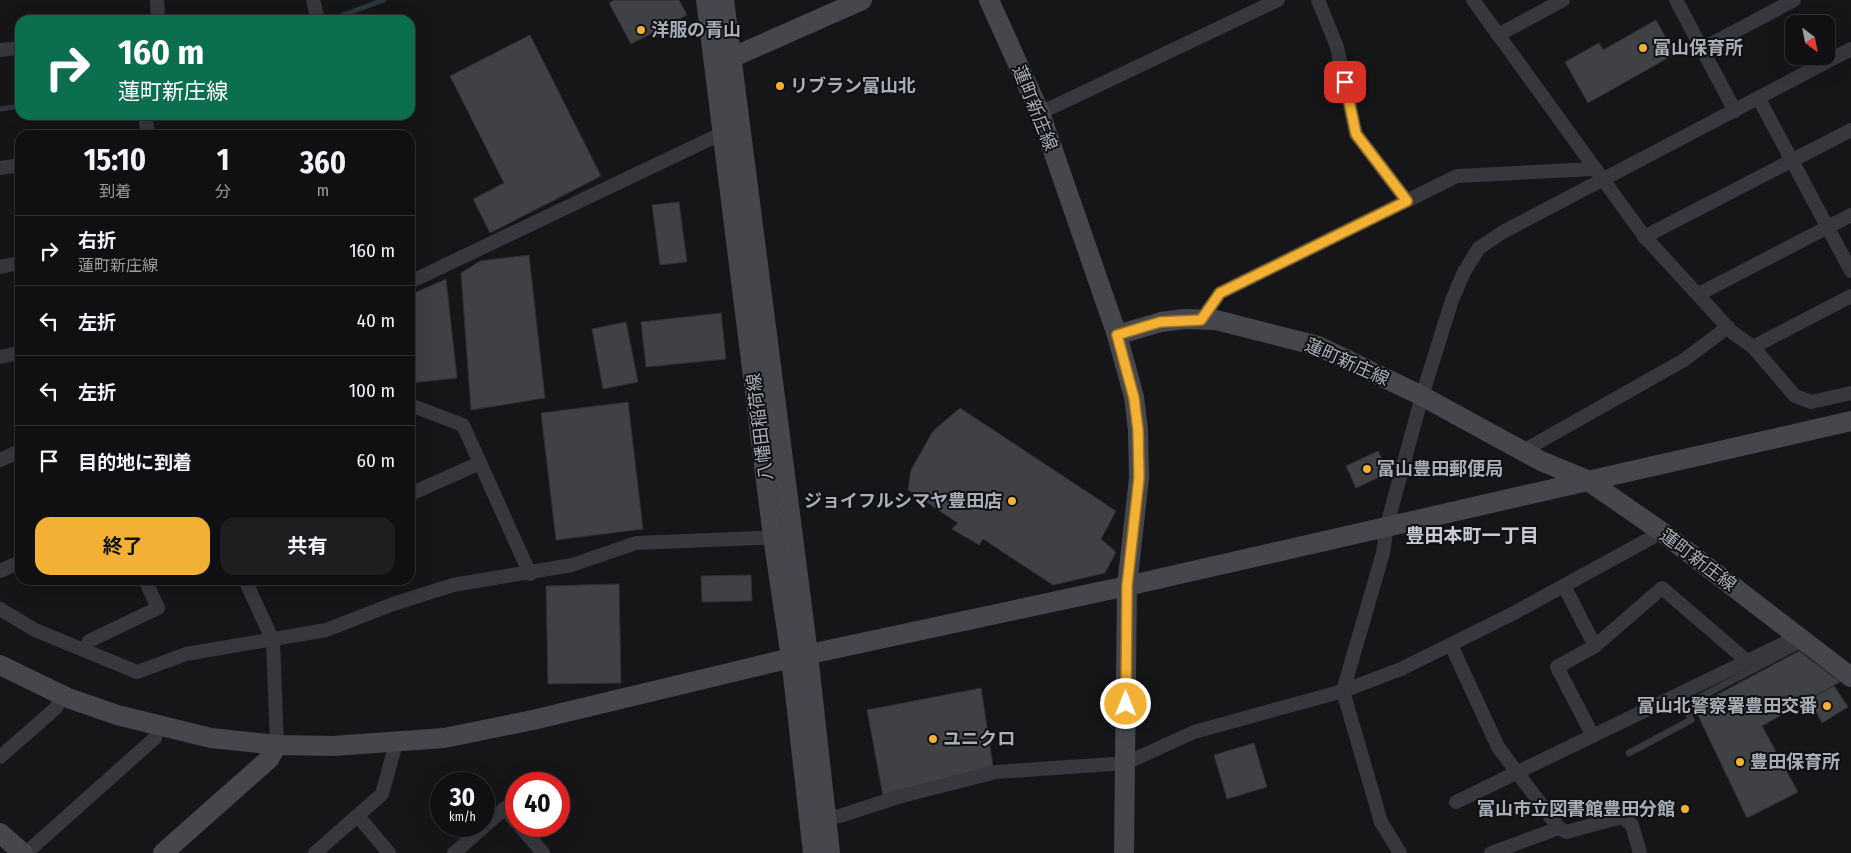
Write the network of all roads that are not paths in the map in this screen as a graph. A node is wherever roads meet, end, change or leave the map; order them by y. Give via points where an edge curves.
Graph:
1 (157, 0) edge
2 (313, 0) edge
3 (706, 0) edge
4 (724, 0) edge
5 (862, 0) edge
6 (989, 0) edge
7 (1278, 0) edge
8 (1318, 0) edge
9 (1473, 0) edge
10 (1564, 0) edge
11 (1676, 0) edge
12 (1794, 0) edge
13 (158, 15) edge
14 (317, 15) edge
15 (1498, 35) junction
16 (15, 48) edge
17 (1702, 49) junction
18 (1851, 49) edge
19 (0, 50) edge
20 (722, 59) junction
21 (1759, 99) junction
22 (1734, 111) junction
23 (1040, 113) junction
24 (732, 130) junction
25 (1851, 130) edge
26 (1792, 161) junction
27 (15, 166) edge
28 (0, 168) edge
29 (1598, 174) junction
30 (1407, 201) junction
31 (1851, 215) edge
32 (1828, 227) junction
33 (1644, 237) junction
34 (15, 264) edge
35 (0, 267) edge
36 (1851, 271) edge
37 (415, 280) edge
38 (1699, 294) junction
39 (1851, 296) edge
40 (1201, 320) junction
41 (1728, 328) junction
42 (1117, 335) junction
43 (1753, 347) junction
44 (15, 354) edge
45 (0, 357) edge
46 (1851, 392) edge
47 (1422, 396) junction
48 (415, 407) edge
49 (1851, 421) edge
50 (1523, 451) junction
51 (15, 453) edge
52 (0, 460) edge
53 (480, 463) junction
54 (1587, 480) junction
55 (415, 492) edge
56 (1387, 525) junction
57 (1662, 532) junction
58 (783, 536) junction
59 (15, 564) edge
60 (0, 571) edge
61 (530, 574) junction
62 (147, 585) edge
63 (247, 585) edge
64 (1127, 586) junction
65 (1564, 586) junction
66 (0, 609) edge
67 (1803, 639) junction
68 (273, 641) junction
69 (1451, 644) junction
70 (1596, 646) junction
71 (84, 650) junction
72 (799, 656) junction
73 (1747, 661) junction
74 (0, 665) edge
75 (1851, 677) edge
76 (1344, 691) junction
77 (62, 695) junction
78 (158, 725) junction
79 (1593, 736) junction
80 (396, 743) junction
81 (277, 745) junction
82 (1629, 753) dead end
83 (0, 757) edge
84 (1126, 763) junction
85 (1517, 773) junction
86 (1456, 802) dead end
87 (505, 808) edge
88 (358, 816) junction
89 (817, 818) junction
90 (1559, 828) junction
91 (0, 834) edge
92 (529, 837) edge
93 (24, 853) edge
94 (162, 853) edge
95 (315, 853) edge
96 (389, 853) edge
97 (454, 853) edge
98 (543, 853) edge
99 (814, 853) edge
100 (830, 853) edge
101 (1124, 853) edge
102 (1400, 853) edge
103 (1491, 853) edge
104 (1640, 853) edge

1 - 13 street
2 - 14 street
3 - 20 street, 八幡田稲荷線
4 - 20 street, 八幡田稲荷線
5 - 20 street
6 - 23 street, 蓮町新庄線
7 - 23 street
8 - 30 street via 1337,47 1356,134
9 - 15 street
10 - 15 street
11 - 17 street
12 - 17 street
15 - 29 street
16 - 19 street
17 - 22 street
18 - 21 street
20 - 24 street, 八幡田稲荷線
21 - 22 street
21 - 26 street
22 - 29 street
23 - 42 street, 蓮町新庄線
24 - 37 street
24 - 58 street, 八幡田稲荷線
25 - 26 street
26 - 32 street
26 - 33 street
27 - 28 street
29 - 30 street via 1457,176
29 - 33 street
29 - 47 street via 1479,248 1452,300
30 - 40 street via 1220,293
31 - 32 street
32 - 36 street
32 - 38 street
33 - 38 street
34 - 35 street
38 - 41 street
39 - 43 street
40 - 42 street, 蓮町新庄線 via 1160,322
40 - 47 street, 蓮町新庄線 via 1216,320 1318,346
41 - 43 street
41 - 50 street via 1684,360
42 - 64 street via 1134,398 1138,430 1139,478
43 - 46 street via 1795,396 1811,402
44 - 45 street
47 - 50 street, 蓮町新庄線
47 - 56 street
48 - 53 street via 463,425
49 - 54 street
50 - 54 street, 蓮町新庄線
51 - 52 street
53 - 55 street
53 - 61 street
54 - 56 street
54 - 57 street, 蓮町新庄線
56 - 64 street
56 - 76 street via 1383,553
57 - 65 street
57 - 67 street, 蓮町新庄線
58 - 61 street via 636,543 572,565
58 - 72 street, 八幡田稲荷線
59 - 60 street
61 - 68 street via 453,585 326,630
62 - 71 street via 158,608 89,641
63 - 68 street
64 - 72 street
64 - 84 street
65 - 69 street
65 - 70 street
66 - 71 street via 35,630
67 - 73 street
67 - 75 street, 蓮町新庄線
67 - 82 lane via 1685,705 1691,720
68 - 71 street via 186,654 137,672
68 - 81 street
69 - 76 street via 1401,670
69 - 85 street via 1498,747
70 - 73 street via 1662,588
70 - 79 street via 1557,667
72 - 80 street via 533,720 444,738
72 - 89 street, 八幡田稲荷線
73 - 79 street
74 - 77 street
76 - 84 street via 1194,732
76 - 102 street via 1381,822
77 - 78 street via 117,715
77 - 83 street via 56,708
78 - 81 street via 211,738
78 - 93 street via 155,738
79 - 85 street
80 - 81 street
80 - 88 street via 382,794
81 - 94 street via 269,759
84 - 89 street via 996,772 898,797 840,816
84 - 101 street
85 - 86 street
85 - 90 street
87 - 97 street
88 - 95 street
88 - 96 street
89 - 99 street, 八幡田稲荷線
89 - 100 street, 八幡田稲荷線
90 - 103 street
90 - 104 street via 1566,832 1622,817 1632,825
91 - 93 street
92 - 98 street

